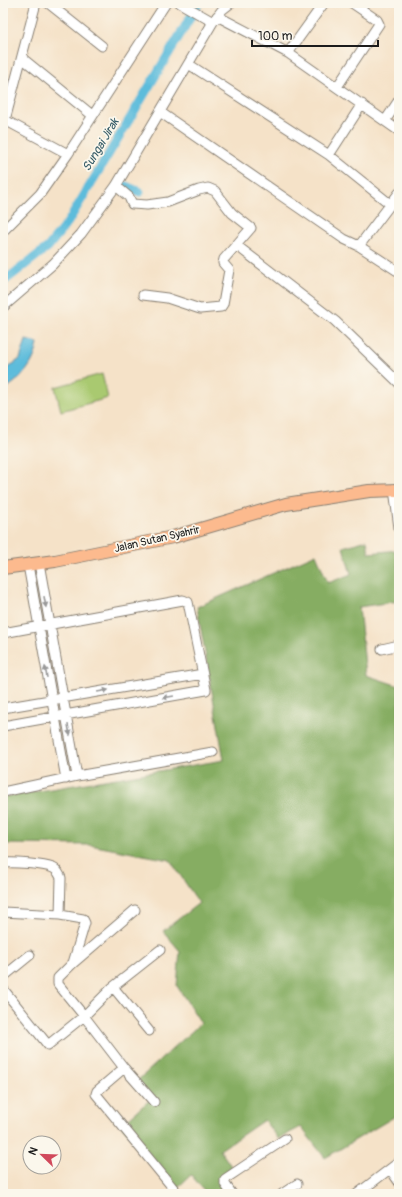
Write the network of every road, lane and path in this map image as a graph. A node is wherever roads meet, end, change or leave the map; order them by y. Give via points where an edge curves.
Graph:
1 (36, 3) edge
2 (48, 3) edge
3 (166, 3) edge
4 (180, 3) edge
5 (231, 3) edge
6 (324, 3) edge
7 (352, 3) edge
8 (213, 19) junction
9 (102, 46) dead end
10 (288, 54) junction
11 (22, 58) junction
12 (193, 67) dead end
13 (337, 87) junction
14 (399, 100) edge
15 (362, 104) junction
16 (160, 112) junction
17 (92, 115) junction
18 (4, 119) edge
19 (385, 121) junction
20 (399, 131) edge
21 (68, 154) junction
22 (328, 156) junction
23 (116, 186) junction
24 (399, 193) edge
25 (390, 204) junction
26 (3, 231) edge
27 (236, 245) junction
28 (360, 246) junction
29 (399, 272) edge
30 (143, 295) dead end
31 (3, 307) edge
32 (399, 383) edge
33 (396, 489) edge
34 (399, 528) edge
35 (33, 564) junction
36 (3, 568) edge
37 (49, 624) junction
38 (38, 626) junction
39 (3, 633) edge
40 (399, 645) edge
41 (382, 649) dead end
42 (203, 674) junction
43 (63, 698) junction
44 (51, 700) junction
45 (3, 708) edge
46 (66, 715) junction
47 (54, 717) junction
48 (3, 726) edge
49 (213, 752) dead end
50 (77, 776) junction
51 (66, 779) junction
52 (3, 792) edge
53 (3, 863) edge
54 (135, 910) dead end
55 (3, 912) edge
56 (60, 915) junction
57 (160, 950) dead end
58 (30, 955) dead end
59 (72, 964) junction
60 (3, 978) edge
61 (114, 987) junction
62 (3, 989) edge
63 (84, 1016) junction
64 (149, 1031) dead end
65 (124, 1068) junction
66 (154, 1102) dead end
67 (285, 1138) dead end
68 (399, 1162) edge
69 (390, 1169) junction
70 (399, 1182) edge
71 (297, 1184) dead end
72 (178, 1194) edge
73 (232, 1194) edge
74 (282, 1194) edge
75 (358, 1194) edge

1 - 11 street
2 - 9 street
3 - 17 street
4 - 8 street
5 - 8 street
6 - 10 street
7 - 13 street via 379,24
8 - 10 street
8 - 16 street
10 - 13 street
11 - 17 street
11 - 18 street
12 - 22 street
13 - 15 street
14 - 19 street
15 - 19 street
15 - 22 street
16 - 23 street
16 - 28 street via 344,239
17 - 21 street
18 - 21 street
19 - 20 street
21 - 26 street via 40,194
22 - 25 street
23 - 27 street via 129,197 132,204 147,205 168,202 208,188 251,228
23 - 31 street via 81,234 53,264
24 - 25 street
25 - 28 street
27 - 30 street via 223,263 229,270 221,307 200,309 167,298
27 - 32 street via 335,321
28 - 29 street
33 - 34 street
33 - 35 main road, Jalan Sutan Syahrir via 286,504 173,536
35 - 36 main road, Jalan Sutan Syahrir
35 -> 37 street
35 - 38 street
37 - 38 street
37 - 42 street via 184,600 188,602
37 - 43 street
38 - 39 street
44 -> 38 street
40 - 41 street
43 -> 42 street
42 -> 46 street via 206,690
43 - 44 street
43 - 46 street
44 - 45 street
44 - 47 street
46 - 47 street
46 -> 50 street
47 - 48 street
47 - 51 street
49 - 50 street
50 - 51 street
51 - 52 street
53 - 56 street via 53,868 59,872
54 - 59 street
55 - 56 street
56 - 59 street via 83,919 85,923
57 - 61 street
58 - 60 street
59 - 63 street via 58,978 58,984
61 - 63 street
61 - 64 street
62 - 63 street via 48,1045
63 - 65 street
65 - 66 street
65 - 72 street via 96,1094
67 - 73 street via 225,1180
68 - 69 street
69 - 70 street
69 - 75 street
71 - 74 street

